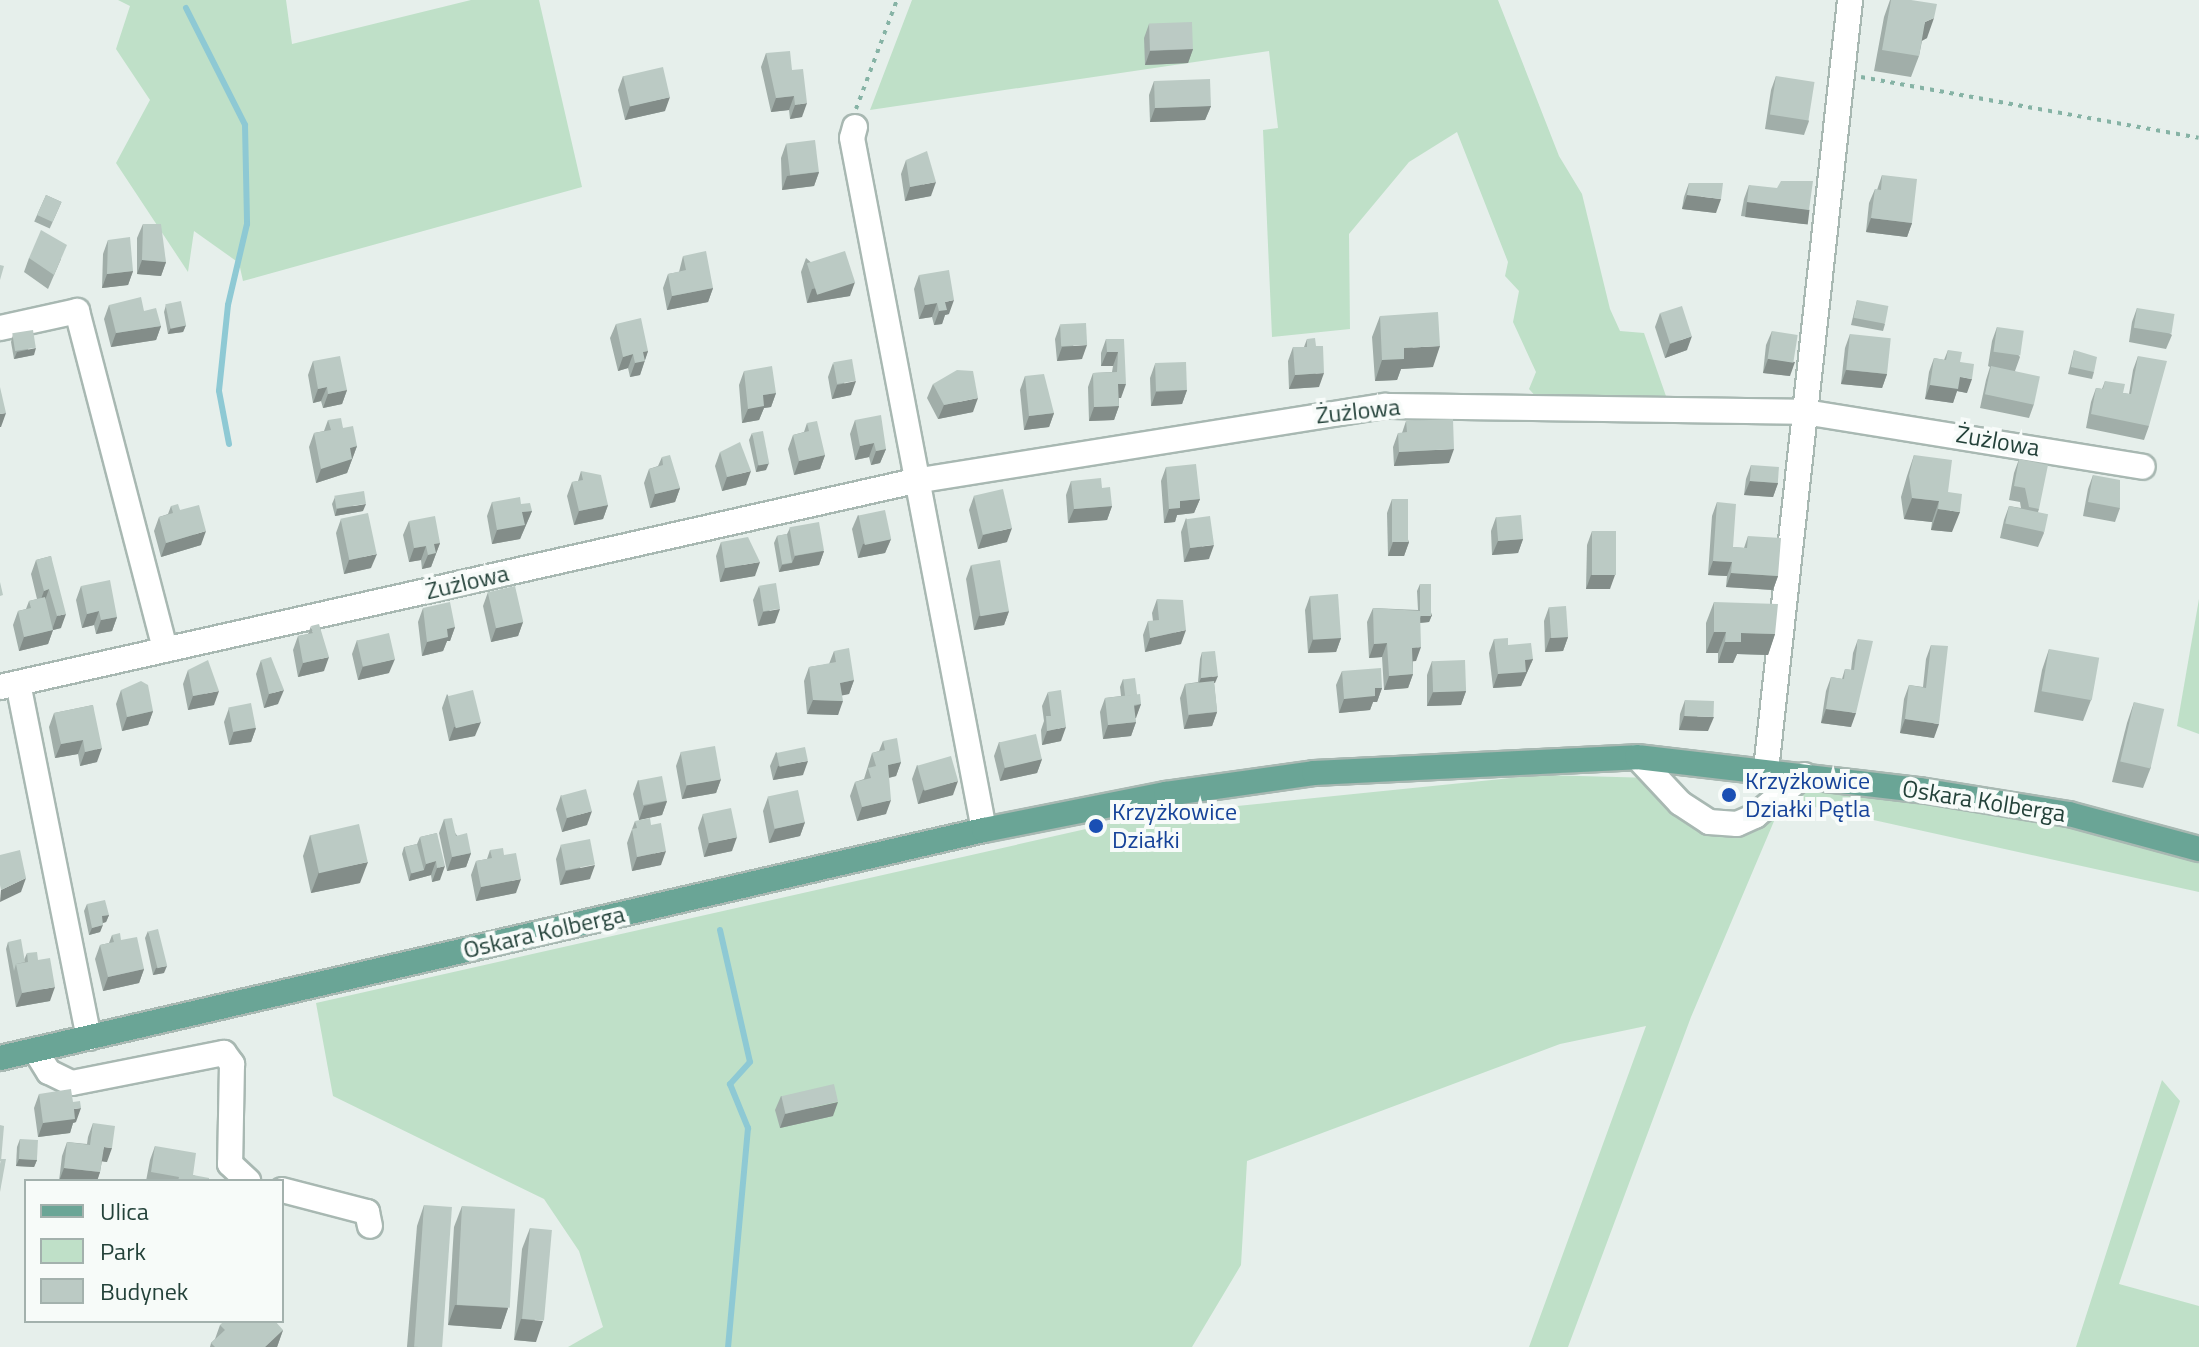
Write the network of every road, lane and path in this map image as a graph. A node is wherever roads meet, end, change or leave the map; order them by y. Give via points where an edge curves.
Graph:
1 (897, 0) edge
2 (1850, 0) edge
3 (1843, 74) junction
4 (855, 127) joint
5 (2199, 138) edge
6 (0, 328) edge
7 (1805, 412) junction
8 (2143, 467) dead end
9 (915, 481) junction
10 (165, 650) junction
11 (9, 685) edge
12 (1637, 757) junction
13 (1766, 770) junction
14 (1804, 775) junction
15 (984, 830) junction
16 (2199, 849) edge
17 (89, 1038) junction
18 (35, 1050) junction
19 (0, 1058) edge
20 (246, 1179) edge
21 (284, 1191) edge
22 (370, 1226) dead end

1 - 4 path via 857,96
2 - 3 street
3 - 5 path
3 - 7 street
4 - 9 street via 852,138
6 - 10 street via 77,311
7 - 8 street, Żużlowa
7 - 9 street, Żużlowa via 1385,406
7 - 13 street
9 - 10 street, Żużlowa
9 - 15 street
10 - 11 street, Żużlowa
11 - 17 street, Żużlowa
12 - 13 main road, Oskara Kolberga
12 - 14 street via 1680,803 1709,822 1737,824 1755,816
12 - 15 main road, Oskara Kolberga via 1314,773
13 - 14 main road, Oskara Kolberga
14 - 16 main road, Oskara Kolberga via 2069,814
15 - 17 main road, Oskara Kolberga
17 - 18 main road, Oskara Kolberga
18 - 19 main road, Oskara Kolberga
18 - 20 street via 49,1072 72,1083 224,1053 232,1064 230,1164
21 - 22 street via 367,1212

